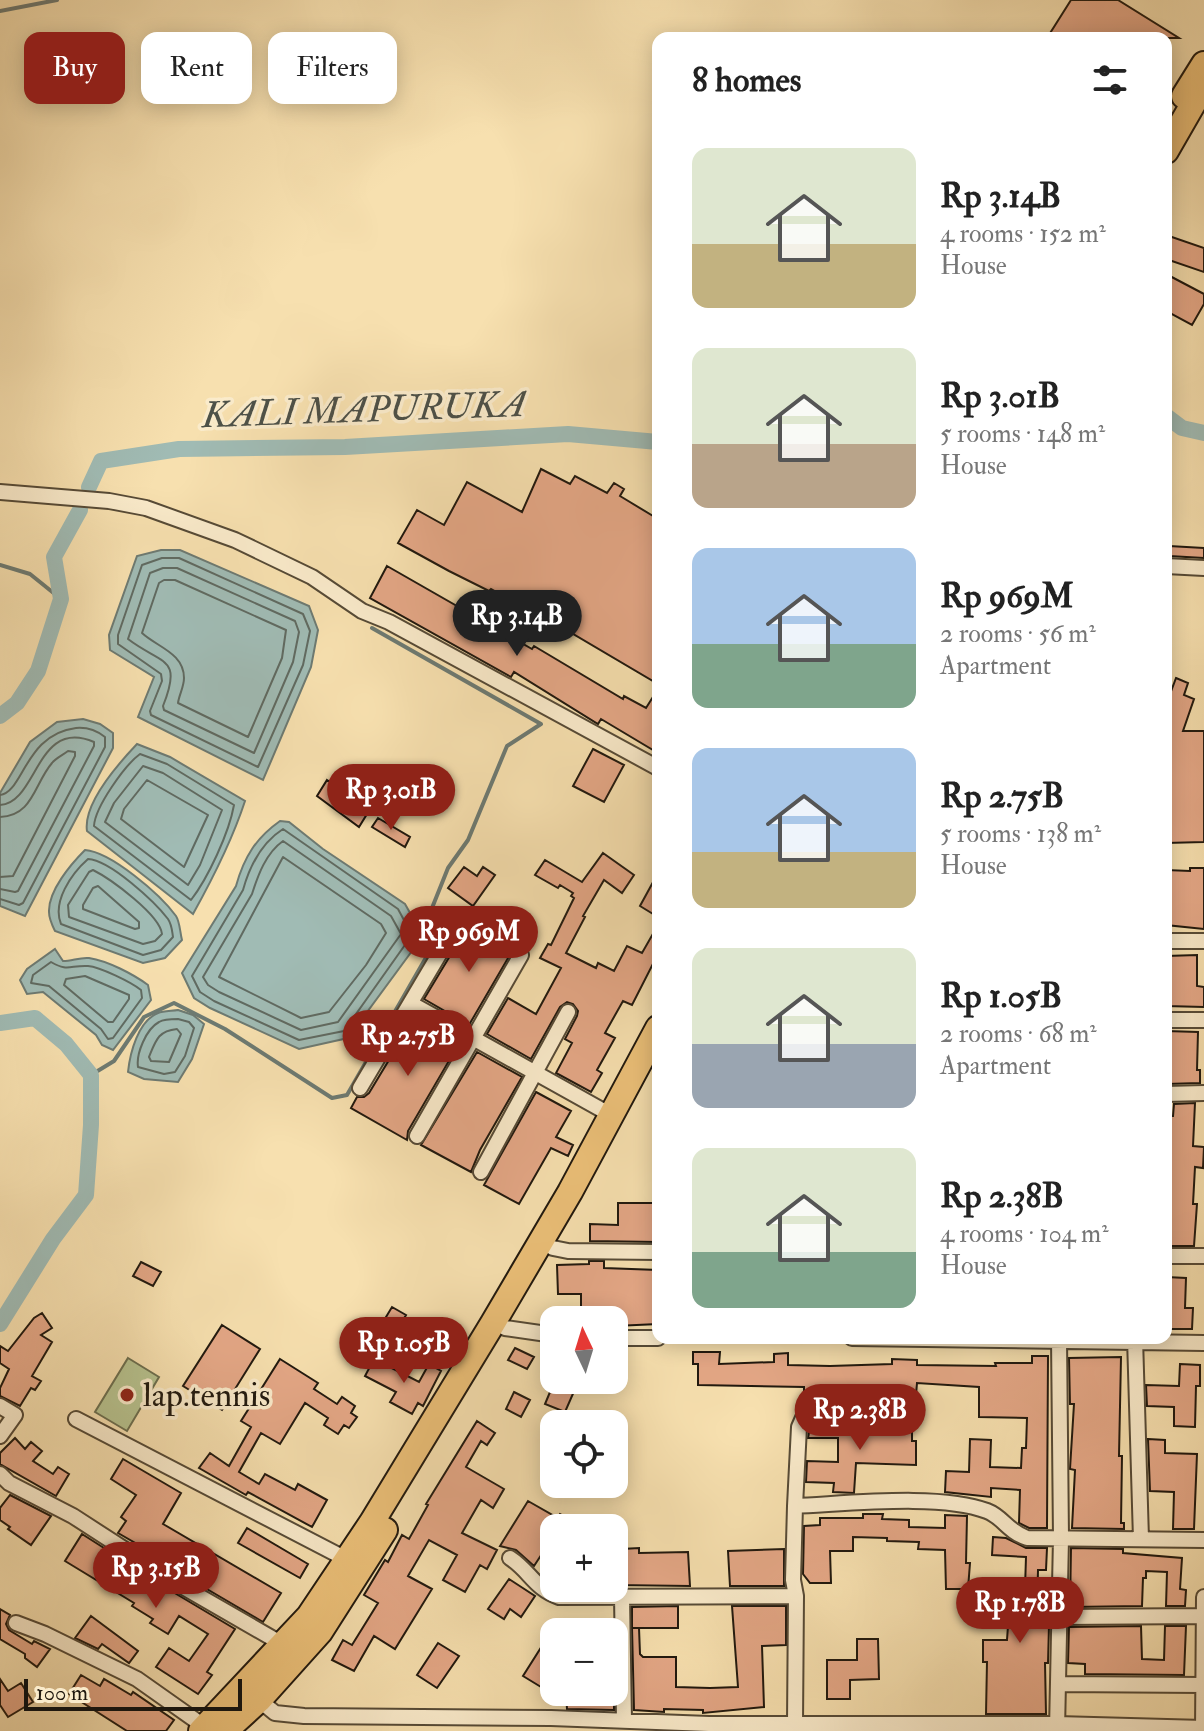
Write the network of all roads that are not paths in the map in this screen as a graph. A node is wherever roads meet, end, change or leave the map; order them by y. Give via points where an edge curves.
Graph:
1 (1204, 64) edge
2 (1204, 85) edge
3 (1172, 116) edge
4 (1172, 141) edge
5 (0, 492) edge
6 (1172, 566) edge
7 (1204, 568) edge
8 (652, 765) edge
9 (456, 926) dead end
10 (1172, 941) edge
11 (1204, 941) edge
12 (521, 955) dead end
13 (412, 1004) junction
14 (568, 1012) dead end
15 (1172, 1020) edge
16 (1204, 1020) edge
17 (473, 1038) junction
18 (652, 1039) edge
19 (652, 1068) edge
20 (536, 1074) junction
21 (360, 1088) dead end
22 (1204, 1093) edge
23 (1172, 1094) edge
24 (611, 1115) junction
25 (417, 1136) dead end
26 (481, 1172) dead end
27 (553, 1248) junction
28 (652, 1252) edge
29 (1172, 1256) edge
30 (1204, 1256) edge
31 (505, 1328) junction
32 (540, 1333) edge
33 (628, 1338) edge
34 (652, 1338) edge
35 (1172, 1342) edge
36 (1204, 1343) edge
37 (1059, 1344) edge
38 (1135, 1344) edge
39 (0, 1406) edge
40 (910, 1414) dead end
41 (76, 1419) dead end
42 (0, 1436) edge
43 (0, 1474) edge
44 (795, 1506) junction
45 (1061, 1538) junction
46 (1141, 1539) junction
47 (1204, 1540) edge
48 (510, 1558) dead end
49 (346, 1559) junction
50 (540, 1588) edge
51 (796, 1596) junction
52 (628, 1597) edge
53 (1204, 1597) edge
54 (622, 1602) edge
55 (1204, 1616) edge
56 (1060, 1617) junction
57 (16, 1623) dead end
58 (284, 1645) junction
59 (1058, 1684) junction
60 (1203, 1685) edge
61 (259, 1700) junction
62 (624, 1720) junction
63 (795, 1723) junction
64 (490, 1725) edge
65 (551, 1725) edge
66 (709, 1727) edge
67 (969, 1727) edge
68 (1057, 1727) edge
69 (1134, 1728) edge
70 (1203, 1729) edge
71 (211, 1730) edge

1 - 3 highway
2 - 4 highway
5 - 8 street via 146,508 235,540
6 - 7 street
9 - 13 street
10 - 11 street
12 - 17 street
13 - 17 street
13 - 21 street
14 - 20 street
15 - 16 street
17 - 20 street
17 - 25 street
18 - 24 highway
19 - 27 highway
20 - 24 street
20 - 26 street
22 - 23 street
24 - 49 highway via 493,1323
27 - 28 street
27 - 31 highway
29 - 30 street
31 - 32 street
31 - 61 highway via 342,1600
33 - 34 street
35 - 36 street
37 - 45 street
38 - 46 street
39 - 42 street via 15,1415
40 - 44 street via 803,1418
41 - 49 street
43 - 58 street
44 - 45 street via 946,1503 990,1512 1013,1534
44 - 51 street
45 - 46 street
45 - 56 street
46 - 47 street
48 - 50 street
49 - 58 highway
51 - 52 street
51 - 63 street
53 - 55 street
54 - 62 street
55 - 56 street
55 - 60 street
56 - 59 street
57 - 71 street via 137,1679
58 - 71 highway
59 - 60 street
59 - 68 street
60 - 70 street
61 - 64 street via 275,1713 289,1715
61 - 71 highway
62 - 65 street
62 - 66 street
63 - 66 street
63 - 67 street
64 - 65 street
67 - 68 street
68 - 69 street
69 - 70 street

